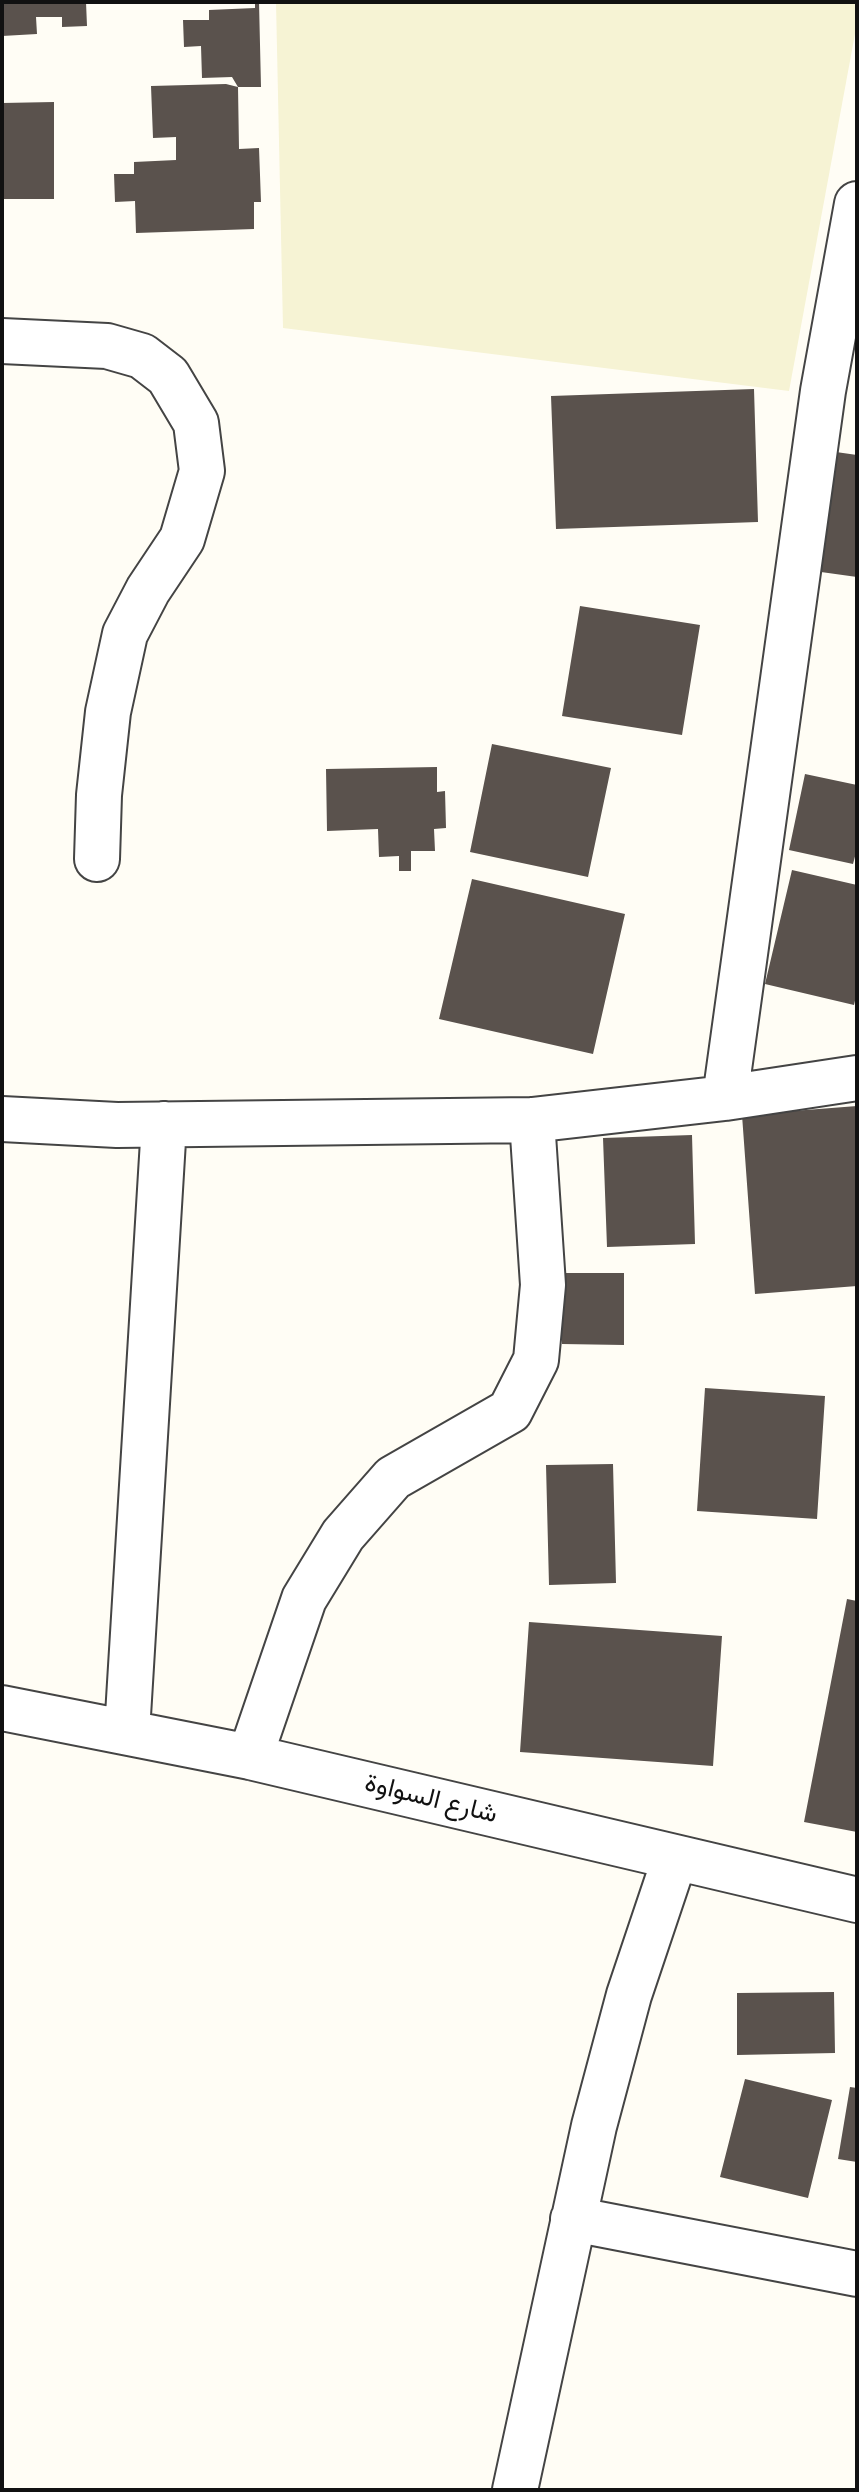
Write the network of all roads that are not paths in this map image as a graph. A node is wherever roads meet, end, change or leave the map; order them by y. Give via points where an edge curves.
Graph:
1 (857, 204) edge
2 (2, 341) edge
3 (97, 859) dead end
4 (857, 1078) edge
5 (725, 1098) junction
6 (2, 1119) edge
7 (532, 1120) junction
8 (164, 1124) junction
9 (2, 1708) edge
10 (127, 1732) junction
11 (250, 1757) junction
12 (675, 1858) junction
13 (857, 1900) edge
14 (573, 2219) junction
15 (857, 2274) edge
16 (515, 2490) edge

1 - 5 street via 823,391
2 - 3 street via 107,346 142,356 168,376 196,423 202,471 182,539 125,634 108,712
4 - 5 street
5 - 7 street
6 - 8 street
7 - 8 street
7 - 11 street via 543,1285 536,1360 510,1411 393,1478 343,1535 304,1599
8 - 10 street
9 - 10 street, شارع السواوة
10 - 11 street, شارع السواوة
11 - 12 street, شارع السواوة
12 - 13 street, شارع السواوة
12 - 14 street via 629,1995
14 - 15 street
14 - 16 street

